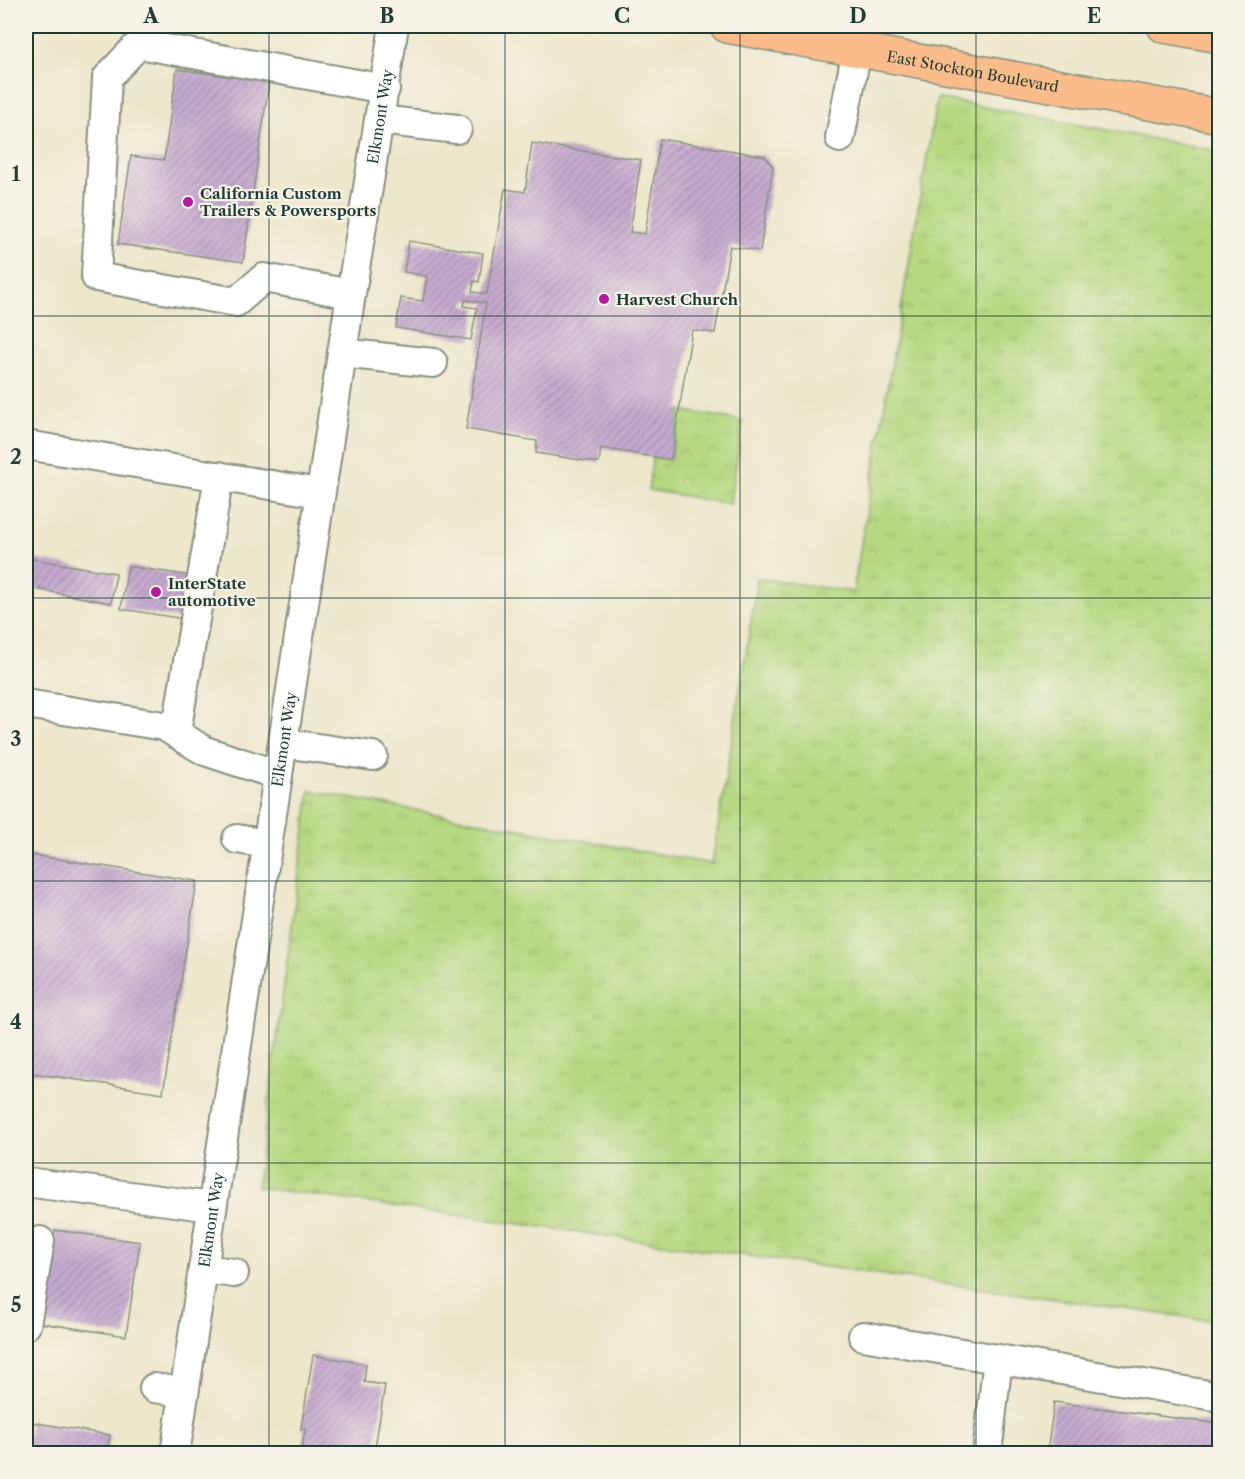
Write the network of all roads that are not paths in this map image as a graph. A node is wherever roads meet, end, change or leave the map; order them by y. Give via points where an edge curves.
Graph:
1 (394, 26) edge
2 (727, 26) edge
3 (1164, 26) edge
4 (1220, 36) edge
5 (857, 49) junction
6 (385, 89) junction
7 (1220, 117) edge
8 (380, 120) junction
9 (457, 129) dead end
10 (840, 138) dead end
11 (351, 294) junction
12 (342, 353) junction
13 (433, 363) dead end
14 (26, 446) edge
15 (219, 476) junction
16 (321, 493) junction
17 (26, 704) edge
18 (176, 733) junction
19 (283, 743) junction
20 (373, 756) dead end
21 (278, 775) junction
22 (237, 839) dead end
23 (267, 844) junction
24 (26, 1182) edge
25 (212, 1207) junction
26 (40, 1241) dead end
27 (203, 1269) junction
28 (234, 1273) dead end
29 (26, 1324) edge
30 (863, 1336) dead end
31 (998, 1359) junction
32 (154, 1388) dead end
33 (184, 1392) junction
34 (1220, 1397) edge
35 (175, 1454) edge
36 (987, 1454) edge

1 - 6 street, Elkmont Way
2 - 5 main road, East Stockton Boulevard
3 - 4 main road
5 - 7 main road, East Stockton Boulevard
5 - 10 street
6 - 8 street, Elkmont Way
6 - 11 street via 139,44 106,78 96,277 236,302 264,278
8 - 9 street
8 - 11 street, Elkmont Way
11 - 12 street, Elkmont Way
12 - 13 street
12 - 16 street, Elkmont Way
14 - 15 street
15 - 16 street
15 - 18 street
16 - 19 street, Elkmont Way
17 - 18 street via 164,726
18 - 21 street via 205,751
19 - 20 street
19 - 21 street, Elkmont Way
21 - 23 street, Elkmont Way
22 - 23 street
23 - 25 street, Elkmont Way
24 - 25 street
25 - 27 street, Elkmont Way
26 - 29 street
27 - 28 street
27 - 33 street, Elkmont Way
30 - 31 street
31 - 34 street
31 - 36 street
32 - 33 street
33 - 35 street, Elkmont Way

